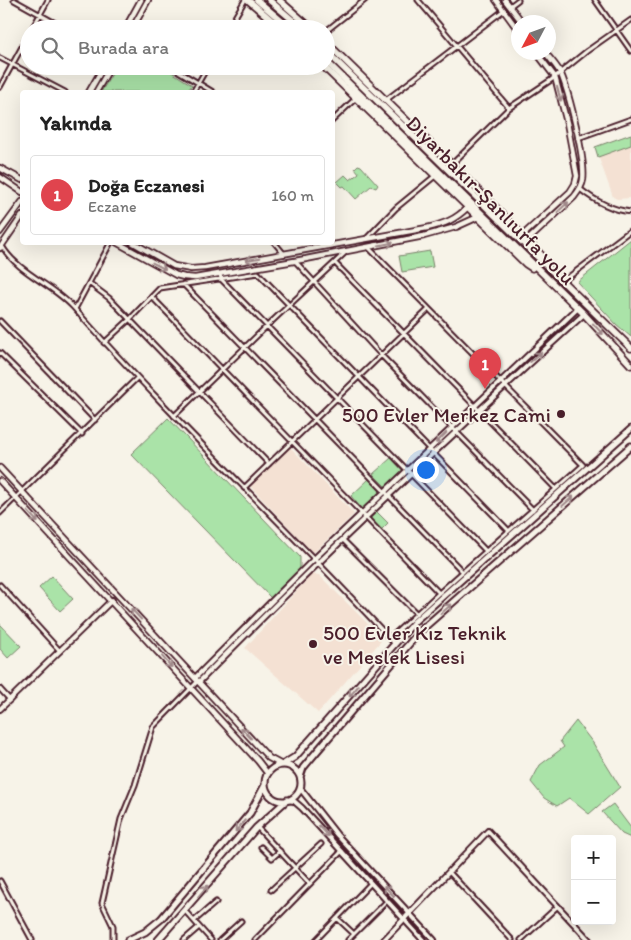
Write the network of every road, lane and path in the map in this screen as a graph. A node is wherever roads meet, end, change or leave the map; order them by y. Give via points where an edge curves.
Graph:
1 (14, 0) edge
2 (48, 0) edge
3 (141, 0) edge
4 (148, 0) edge
5 (247, 0) edge
6 (257, 0) edge
7 (269, 0) edge
8 (279, 0) edge
9 (365, 0) edge
10 (418, 0) edge
11 (496, 0) edge
12 (505, 0) edge
13 (518, 0) edge
14 (595, 0) edge
15 (510, 6) junction
16 (504, 10) junction
17 (40, 15) junction
18 (517, 15) edge
19 (37, 20) edge
20 (49, 20) edge
21 (130, 20) edge
22 (137, 20) edge
23 (234, 20) edge
24 (271, 20) edge
25 (280, 20) edge
26 (292, 20) edge
27 (302, 20) edge
28 (511, 20) edge
29 (631, 20) edge
30 (335, 24) edge
31 (617, 30) junction
32 (457, 45) junction
33 (20, 50) edge
34 (335, 51) edge
35 (631, 51) edge
36 (0, 58) edge
37 (335, 60) edge
38 (542, 60) edge
39 (551, 60) edge
40 (12, 64) junction
41 (20, 68) edge
42 (335, 70) edge
43 (561, 73) junction
44 (33, 75) edge
45 (99, 75) edge
46 (106, 75) edge
47 (184, 75) edge
48 (203, 75) edge
49 (332, 75) edge
50 (555, 78) junction
51 (198, 84) junction
52 (0, 87) edge
53 (62, 90) edge
54 (90, 90) edge
55 (97, 90) edge
56 (194, 90) edge
57 (209, 90) edge
58 (356, 98) junction
59 (385, 100) junction
60 (509, 108) junction
61 (335, 118) edge
62 (631, 119) edge
63 (578, 138) junction
64 (452, 164) junction
65 (0, 168) edge
66 (436, 175) junction
67 (0, 178) edge
68 (20, 179) edge
69 (580, 189) junction
70 (20, 191) edge
71 (20, 205) edge
72 (468, 207) junction
73 (631, 212) edge
74 (460, 214) junction
75 (478, 217) junction
76 (20, 219) edge
77 (461, 225) junction
78 (631, 230) edge
79 (0, 232) edge
80 (523, 235) junction
81 (366, 239) junction
82 (528, 240) junction
83 (109, 245) edge
84 (121, 245) edge
85 (137, 245) edge
86 (276, 245) edge
87 (333, 245) edge
88 (335, 245) edge
89 (1, 247) edge
90 (368, 247) junction
91 (348, 250) junction
92 (284, 254) junction
93 (295, 261) junction
94 (335, 263) junction
95 (545, 264) junction
96 (540, 272) junction
97 (220, 277) junction
98 (562, 282) junction
99 (89, 283) junction
100 (313, 283) junction
101 (183, 284) junction
102 (152, 297) junction
103 (289, 305) junction
104 (578, 308) junction
105 (75, 309) junction
106 (429, 309) junction
107 (584, 314) junction
108 (130, 319) junction
109 (0, 321) edge
110 (267, 326) junction
111 (404, 333) junction
112 (104, 342) junction
113 (244, 348) junction
114 (631, 348) edge
115 (0, 353) edge
116 (381, 355) junction
117 (631, 365) edge
118 (221, 369) junction
119 (359, 376) junction
120 (137, 378) junction
121 (501, 381) junction
122 (506, 385) junction
123 (198, 391) junction
124 (337, 398) junction
125 (475, 406) junction
126 (479, 410) junction
127 (174, 416) junction
128 (95, 420) junction
129 (314, 420) junction
130 (452, 427) junction
131 (631, 429) edge
132 (457, 431) junction
133 (82, 434) junction
134 (292, 442) junction
135 (631, 446) edge
136 (430, 449) junction
137 (434, 453) junction
138 (269, 464) junction
139 (0, 468) edge
140 (408, 470) junction
141 (412, 474) junction
142 (0, 481) edge
143 (244, 488) junction
144 (556, 489) junction
145 (22, 492) junction
146 (385, 492) junction
147 (389, 496) junction
148 (15, 498) junction
149 (533, 510) junction
150 (0, 513) edge
151 (362, 514) junction
152 (366, 518) junction
153 (509, 531) junction
154 (344, 540) junction
155 (486, 551) junction
156 (314, 559) junction
157 (318, 563) junction
158 (463, 572) junction
159 (0, 585) edge
160 (439, 593) junction
161 (112, 600) junction
162 (416, 613) junction
163 (392, 641) junction
164 (60, 650) junction
165 (197, 680) junction
166 (191, 688) junction
167 (0, 689) edge
168 (10, 700) junction
169 (0, 709) edge
170 (282, 765) junction
171 (268, 774) junction
172 (300, 777) junction
173 (265, 785) junction
174 (300, 788) junction
175 (287, 800) junction
176 (257, 827) junction
177 (321, 844) dead end
178 (261, 847) dead end
179 (280, 851) junction
180 (343, 851) junction
181 (295, 868) junction
182 (448, 872) junction
183 (0, 881) edge
184 (372, 883) junction
185 (310, 884) junction
186 (270, 890) dead end
187 (387, 901) junction
188 (216, 902) dead end
189 (558, 906) junction
190 (185, 911) junction
191 (410, 913) junction
192 (337, 918) junction
193 (404, 919) junction
194 (194, 921) junction
195 (241, 921) dead end
196 (199, 927) junction
197 (354, 934) junction
198 (32, 940) edge
199 (113, 940) edge
200 (128, 940) edge
201 (158, 940) edge
202 (184, 940) edge
203 (210, 940) edge
204 (220, 940) edge
205 (255, 940) edge
206 (316, 940) edge
207 (348, 940) edge
208 (384, 940) edge
209 (423, 940) edge
210 (434, 940) edge
211 (512, 940) edge
212 (521, 940) edge
213 (588, 940) edge

1 - 17 street
2 - 17 street
3 - 21 main road
4 - 22 main road
5 - 23 street
5 - 24 highway
6 - 25 highway
7 - 26 highway
8 - 27 highway
9 - 30 street
10 - 32 street
11 - 16 main road
12 - 15 main road
13 - 15 street
14 - 31 street
15 - 18 main road
16 - 28 main road
16 - 32 street
17 - 19 street
17 - 20 street
29 - 31 street
31 - 35 street
31 - 43 street
32 - 59 street
32 - 60 street
33 - 40 street
34 - 59 highway
36 - 40 street
37 - 95 highway, Diyarbakır-Şanlıurfa yolu
38 - 50 main road
39 - 43 main road
40 - 41 street
40 - 52 street
42 - 96 highway, Diyarbakır-Şanlıurfa yolu
43 - 50 street
43 - 63 main road
44 - 53 street
45 - 54 main road
46 - 55 main road
47 - 51 street
48 - 51 street
49 - 58 highway
50 - 60 street
50 -> 80 main road via 577,176 570,192
51 - 56 street
51 - 57 street
58 - 61 street
58 - 66 highway
59 - 64 highway
60 - 64 street
62 - 63 street
63 - 69 main road via 583,166
64 - 80 highway
65 - 68 main road
66 - 72 highway
66 - 81 street via 396,208
67 - 70 main road
69 - 73 street via 610,207
82 -> 69 main road
71 - 79 main road
72 - 74 main road
72 - 75 highway
74 - 77 main road via 465,219
74 - 81 main road via 445,224
75 - 77 main road
75 - 96 highway via 526,264
76 - 89 main road
90 -> 77 main road via 443,232
78 - 98 street
80 - 82 highway
81 - 88 main road
82 - 95 highway via 542,255
83 - 99 street
84 -> 97 main road via 184,277
92 -> 85 main road via 191,269 174,266
86 - 92 street
87 - 92 main road
89 - 105 street via 11,260
90 - 91 main road
90 - 106 street
91 - 93 main road
91 - 94 street
93 - 97 main road
93 - 100 street
94 - 100 street
94 - 111 street
95 - 98 highway, Diyarbakır-Şanlıurfa yolu
96 - 104 highway, Diyarbakır-Şanlıurfa yolu
97 - 101 street
97 - 103 street via 258,273
97 - 110 street
98 - 114 highway, Diyarbakır-Şanlıurfa yolu
99 - 105 street
99 - 108 street
100 - 103 street
100 - 116 street
101 - 102 street via 160,288
101 - 113 street
102 - 108 street
102 - 118 street
103 - 110 street
103 - 119 street
104 - 107 highway, Diyarbakır-Şanlıurfa yolu
104 - 121 street
105 - 112 street
106 - 111 street
106 - 121 street
107 -> 117 highway, Diyarbakır-Şanlıurfa yolu
122 -> 107 street
108 - 112 street
108 - 123 street
109 - 128 street
110 - 113 street
110 - 124 street
111 - 116 street
111 - 125 street
112 - 120 street
113 - 118 street
113 - 129 street
115 - 133 street
116 - 119 street
116 - 130 street
118 - 123 street
118 - 134 street
119 - 124 street
119 - 136 street
120 - 127 street
120 - 128 street
121 - 122 street
121 - 125 street
122 - 126 street
122 - 144 street via 583,465
123 - 127 street
123 - 138 street
124 - 129 street
124 - 140 street
125 - 126 street
125 - 130 street
126 - 132 street
126 - 144 street
127 - 143 street
128 - 133 street
129 - 134 street
129 - 146 street
130 - 132 street
130 -> 136 street
131 - 163 main road
132 - 137 street
132 - 149 street
133 - 145 street
134 - 138 street
134 - 151 street
172 -> 135 main road via 310,758 420,631
136 - 137 street
136 - 140 street
137 - 141 street
137 - 153 street
138 - 143 street
139 - 145 main road
140 - 141 street
140 - 146 street
141 - 147 street
141 - 155 street
142 - 148 main road
143 - 156 street
144 - 149 street
145 - 148 street
165 -> 145 main road
146 - 147 street
146 - 151 street
147 - 152 street
147 - 158 street
148 - 150 street
148 -> 161 main road
149 - 153 street
151 - 152 street
151 - 156 street
152 - 154 street
152 - 160 street
153 - 155 street
154 - 157 street
154 - 162 street
155 - 158 street
156 - 157 street
156 - 165 street
157 - 163 street
157 - 165 street
158 - 160 street
159 - 164 street
160 - 162 street
161 - 164 street
161 -> 166 main road
162 - 163 street
163 -> 170 main road via 295,757
164 - 168 street
165 - 166 street
170 -> 165 main road via 269,758
166 - 171 main road
166 - 199 street via 153,727 121,819 102,903 113,926
167 - 168 street
168 - 169 street
170 - 171 main road
170 - 172 main road via 293,768
171 - 173 main road
172 - 174 main road
173 - 175 main road via 276,799
173 -> 200 main road via 250,813 161,920
174 - 175 main road
191 -> 174 street via 332,829
175 - 176 main road
175 -> 180 street via 299,804
176 - 179 street
190 -> 176 main road
177 - 181 street
178 - 179 street via 272,858
179 - 181 street
180 - 184 street
180 - 185 street
181 - 185 street
181 - 186 street
182 - 189 street via 488,831
182 - 191 street
182 - 211 street
183 - 198 street
184 - 187 street
184 - 192 street
185 - 205 street
187 - 193 street
187 - 197 street
188 - 194 street
189 - 212 street
189 - 213 street
190 - 194 street
190 - 201 main road
191 - 193 street
191 - 210 street
192 - 197 street
192 - 206 street
193 - 208 street
193 - 209 street
194 - 196 street
195 - 204 street
196 - 202 street
196 - 203 street
197 - 207 street

